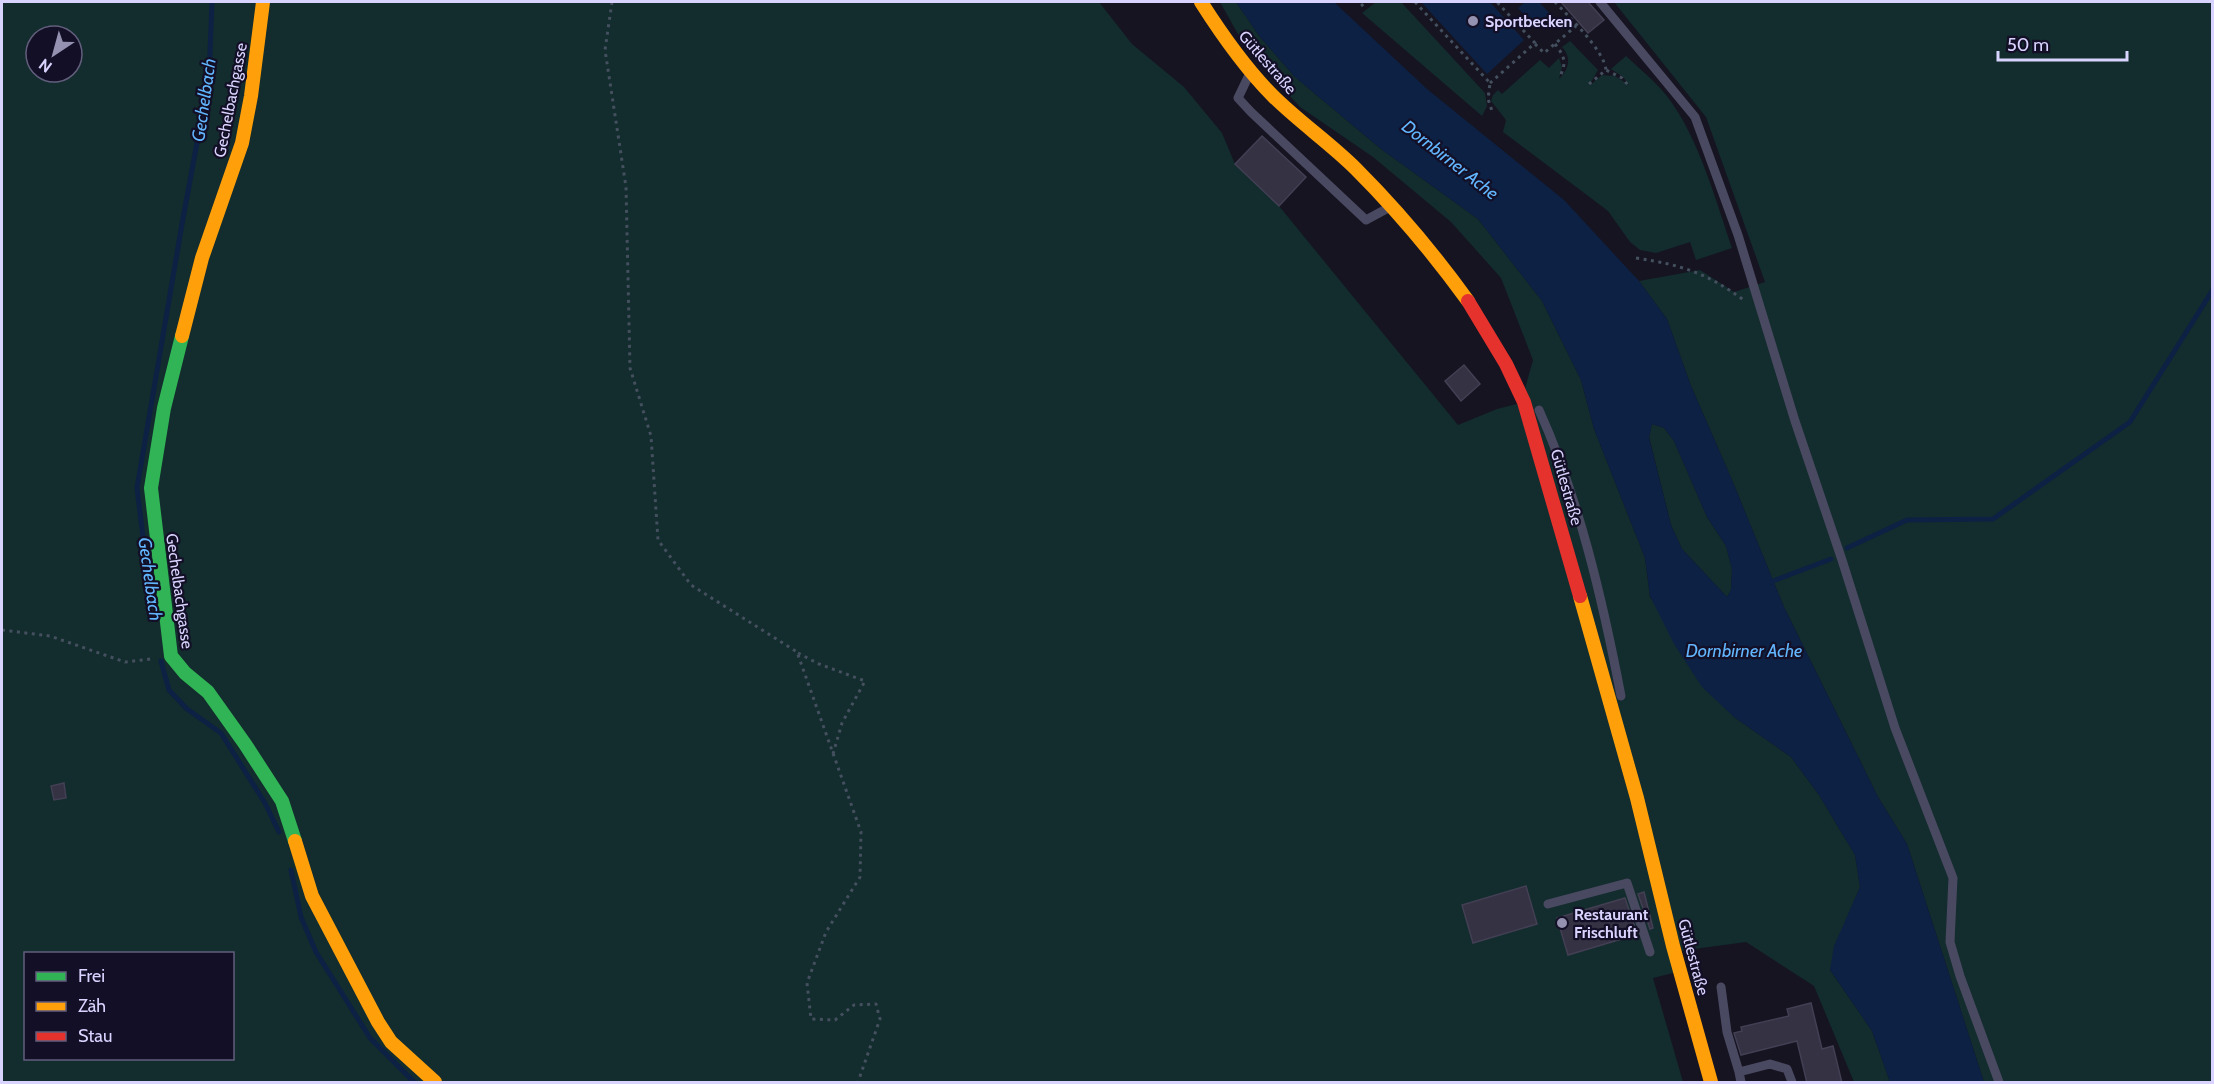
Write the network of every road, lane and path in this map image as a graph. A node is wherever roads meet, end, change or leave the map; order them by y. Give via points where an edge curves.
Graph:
1 (263, 2) edge
2 (612, 2) edge
3 (1202, 2) edge
4 (1366, 2) edge
5 (1415, 2) edge
6 (1497, 2) edge
7 (1555, 2) edge
8 (1600, 2) edge
9 (1361, 6) dead end
10 (1576, 26) junction
11 (1535, 43) junction
12 (1555, 44) junction
13 (1605, 70) junction
14 (1251, 71) junction
15 (1559, 78) dead end
16 (1490, 83) junction
17 (1589, 84) dead end
18 (1628, 85) dead end
19 (1493, 114) dead end
20 (1392, 206) junction
21 (1636, 258) dead end
22 (1763, 315) junction
23 (1522, 397) junction
24 (2, 630) edge
25 (797, 652) junction
26 (144, 660) dead end
27 (1622, 703) dead end
28 (1624, 715) dead end
29 (1621, 740) junction
30 (832, 756) junction
31 (1548, 904) dead end
32 (1650, 952) dead end
33 (1721, 987) dead end
34 (1738, 1072) junction
35 (435, 1083) edge
36 (858, 1083) edge
37 (1711, 1083) edge
38 (1740, 1083) edge
39 (1792, 1083) edge
40 (1999, 1083) edge

1 - 35 street, Gechelbachgasse via 242,143 202,258 164,408 151,488 168,642 171,656 208,692 282,801 312,896 378,1022 391,1042
2 - 25 path via 605,50 626,187 630,368 651,436 658,540 691,585
3 - 14 street, Gütlestraße
4 - 9 path
5 - 16 path
6 - 11 path
7 - 10 path
8 - 22 lane via 1695,117
10 - 12 path
10 - 13 path via 1605,62
11 - 12 path via 1544,53
11 - 16 path
12 - 15 path via 1565,63
13 - 17 path
13 - 18 path
14 - 20 street, Gütlestraße
14 - 20 lane via 1238,98 1251,111 1366,220
16 - 19 path via 1488,99
20 - 23 street, Gütlestraße via 1464,297 1496,345
21 - 22 path via 1675,264 1702,274
22 - 40 lane via 1895,728 1953,878 1950,942
23 - 27 lane via 1533,396 1559,454 1611,646
23 - 29 street, Gütlestraße
24 - 26 path via 50,636 125,662
25 - 30 path
25 - 30 path via 865,681 842,723
28 - 29 lane via 1629,737
29 - 37 street, Gütlestraße
30 - 36 path via 861,832 860,877 826,932 807,983 811,1019 835,1020 854,1005 876,1004 880,1019
31 - 32 lane via 1627,883
33 - 34 lane
34 - 38 lane
34 - 39 lane via 1770,1064 1787,1069

